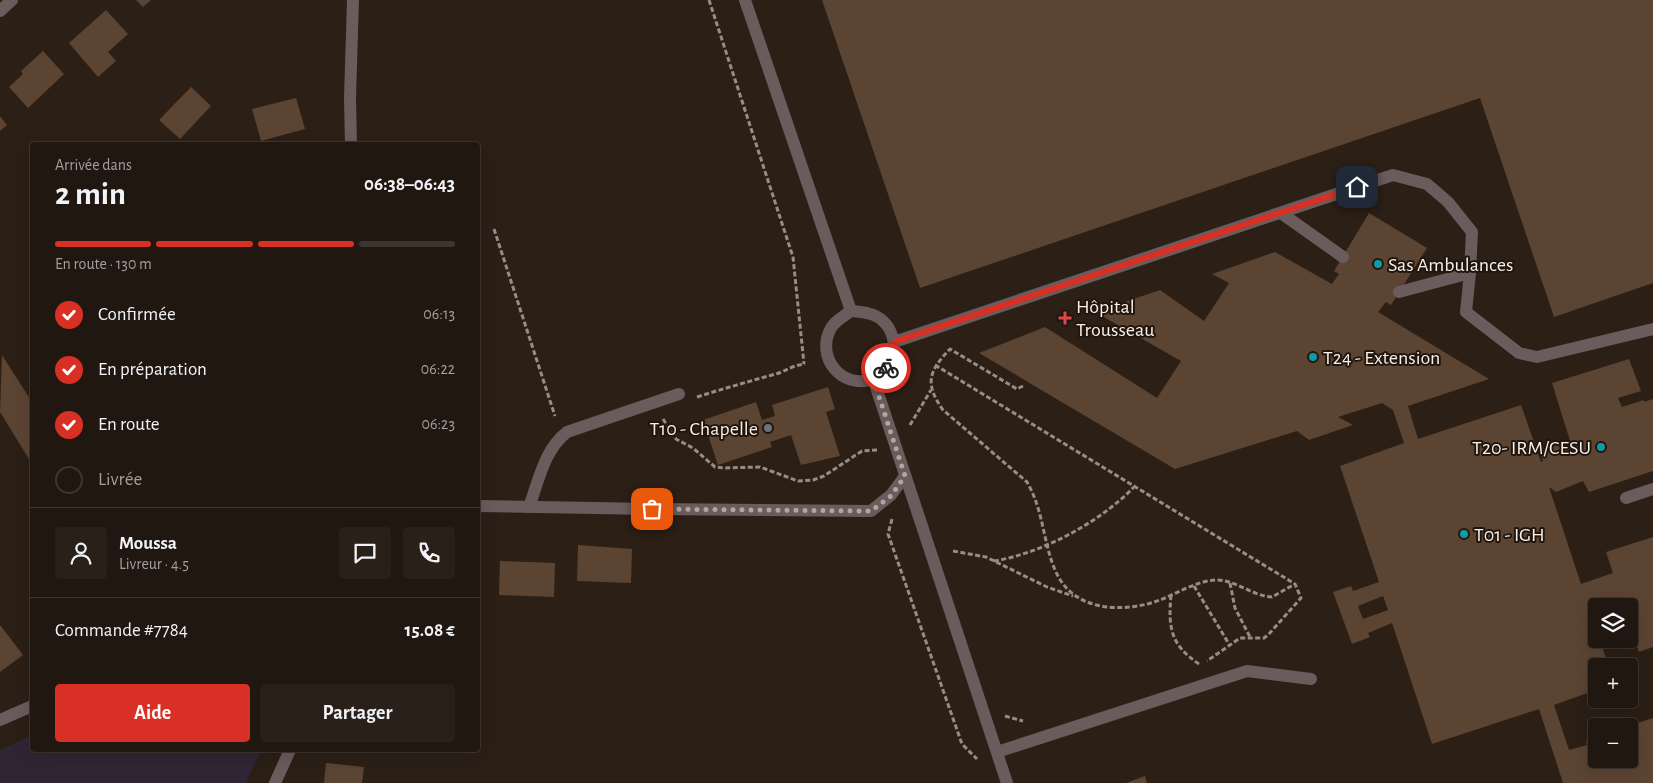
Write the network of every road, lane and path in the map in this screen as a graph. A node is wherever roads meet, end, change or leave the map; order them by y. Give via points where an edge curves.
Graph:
1 (12, 0) edge
2 (353, 0) edge
3 (709, 0) edge
4 (745, 0) edge
5 (0, 11) edge
6 (351, 142) edge
7 (1281, 213) junction
8 (494, 229) dead end
9 (1343, 257) dead end
10 (1470, 273) junction
11 (1399, 292) dead end
12 (851, 311) junction
13 (1653, 329) edge
14 (894, 342) junction
15 (828, 358) junction
16 (804, 364) junction
17 (935, 365) junction
18 (873, 378) junction
19 (1023, 386) dead end
20 (931, 389) junction
21 (678, 394) joint
22 (654, 402) junction
23 (908, 428) dead end
24 (562, 436) junction
25 (896, 449) junction
26 (905, 476) junction
27 (1134, 487) junction
28 (1653, 490) edge
29 (1626, 498) dead end
30 (480, 506) edge
31 (529, 507) junction
32 (893, 517) dead end
33 (950, 542) dead end
34 (1048, 543) junction
35 (953, 551) junction
36 (956, 560) dead end
37 (994, 561) junction
38 (1230, 582) junction
39 (1295, 584) junction
40 (1194, 586) junction
41 (1171, 595) junction
42 (1073, 596) junction
43 (1250, 638) junction
44 (1229, 644) junction
45 (1311, 679) dead end
46 (30, 707) edge
47 (1004, 707) dead end
48 (1007, 716) junction
49 (986, 718) junction
50 (0, 720) edge
51 (1031, 721) dead end
52 (289, 752) edge
53 (997, 752) junction
54 (979, 766) dead end
55 (275, 783) edge
56 (1007, 783) edge

1 - 5 street
2 - 6 street
3 - 16 path via 793,257
4 - 12 street
7 - 9 street
7 - 10 street via 1394,175 1427,184 1448,202 1472,232
7 - 14 street
8 - 24 path
10 - 11 street
10 - 13 street via 1466,312 1519,352 1537,357
12 - 14 street via 873,314 883,321
12 - 15 street via 832,326 825,347
14 - 18 street via 890,364
15 - 16 path
15 - 18 street via 833,368 846,378 862,381
16 - 21 path via 696,398
17 - 19 path via 950,349 1017,389
17 - 20 path
17 - 27 path
18 - 25 street
20 - 23 path
20 - 34 path via 954,421 1027,482 1036,497
21 - 22 street
22 - 24 street
22 - 25 path via 676,439 693,448 708,462 724,468 752,466 798,481 813,480 862,451
24 - 31 street via 549,451
25 - 26 street
26 - 31 street via 891,496 871,511
26 - 49 street
27 - 34 path via 1103,515
27 - 39 path
28 - 29 street
30 - 31 street
32 - 54 path via 888,534 962,744 976,758
33 - 35 path
34 - 37 path via 1008,559
34 - 42 path via 1058,577
35 - 36 path
35 - 37 path
37 - 42 path
38 - 39 path via 1272,597
38 - 40 path via 1218,580
38 - 43 path via 1235,608
39 - 43 path via 1302,598 1272,632 1264,638
40 - 41 path
40 - 44 path
41 - 42 path via 1140,605 1114,607 1093,605
41 - 44 path via 1169,614 1174,640 1186,655 1198,665
43 - 44 path via 1240,638
45 - 53 street via 1247,670
46 - 50 street
47 - 48 path
48 - 49 path
48 - 51 path
49 - 53 street
52 - 55 street
53 - 56 street

